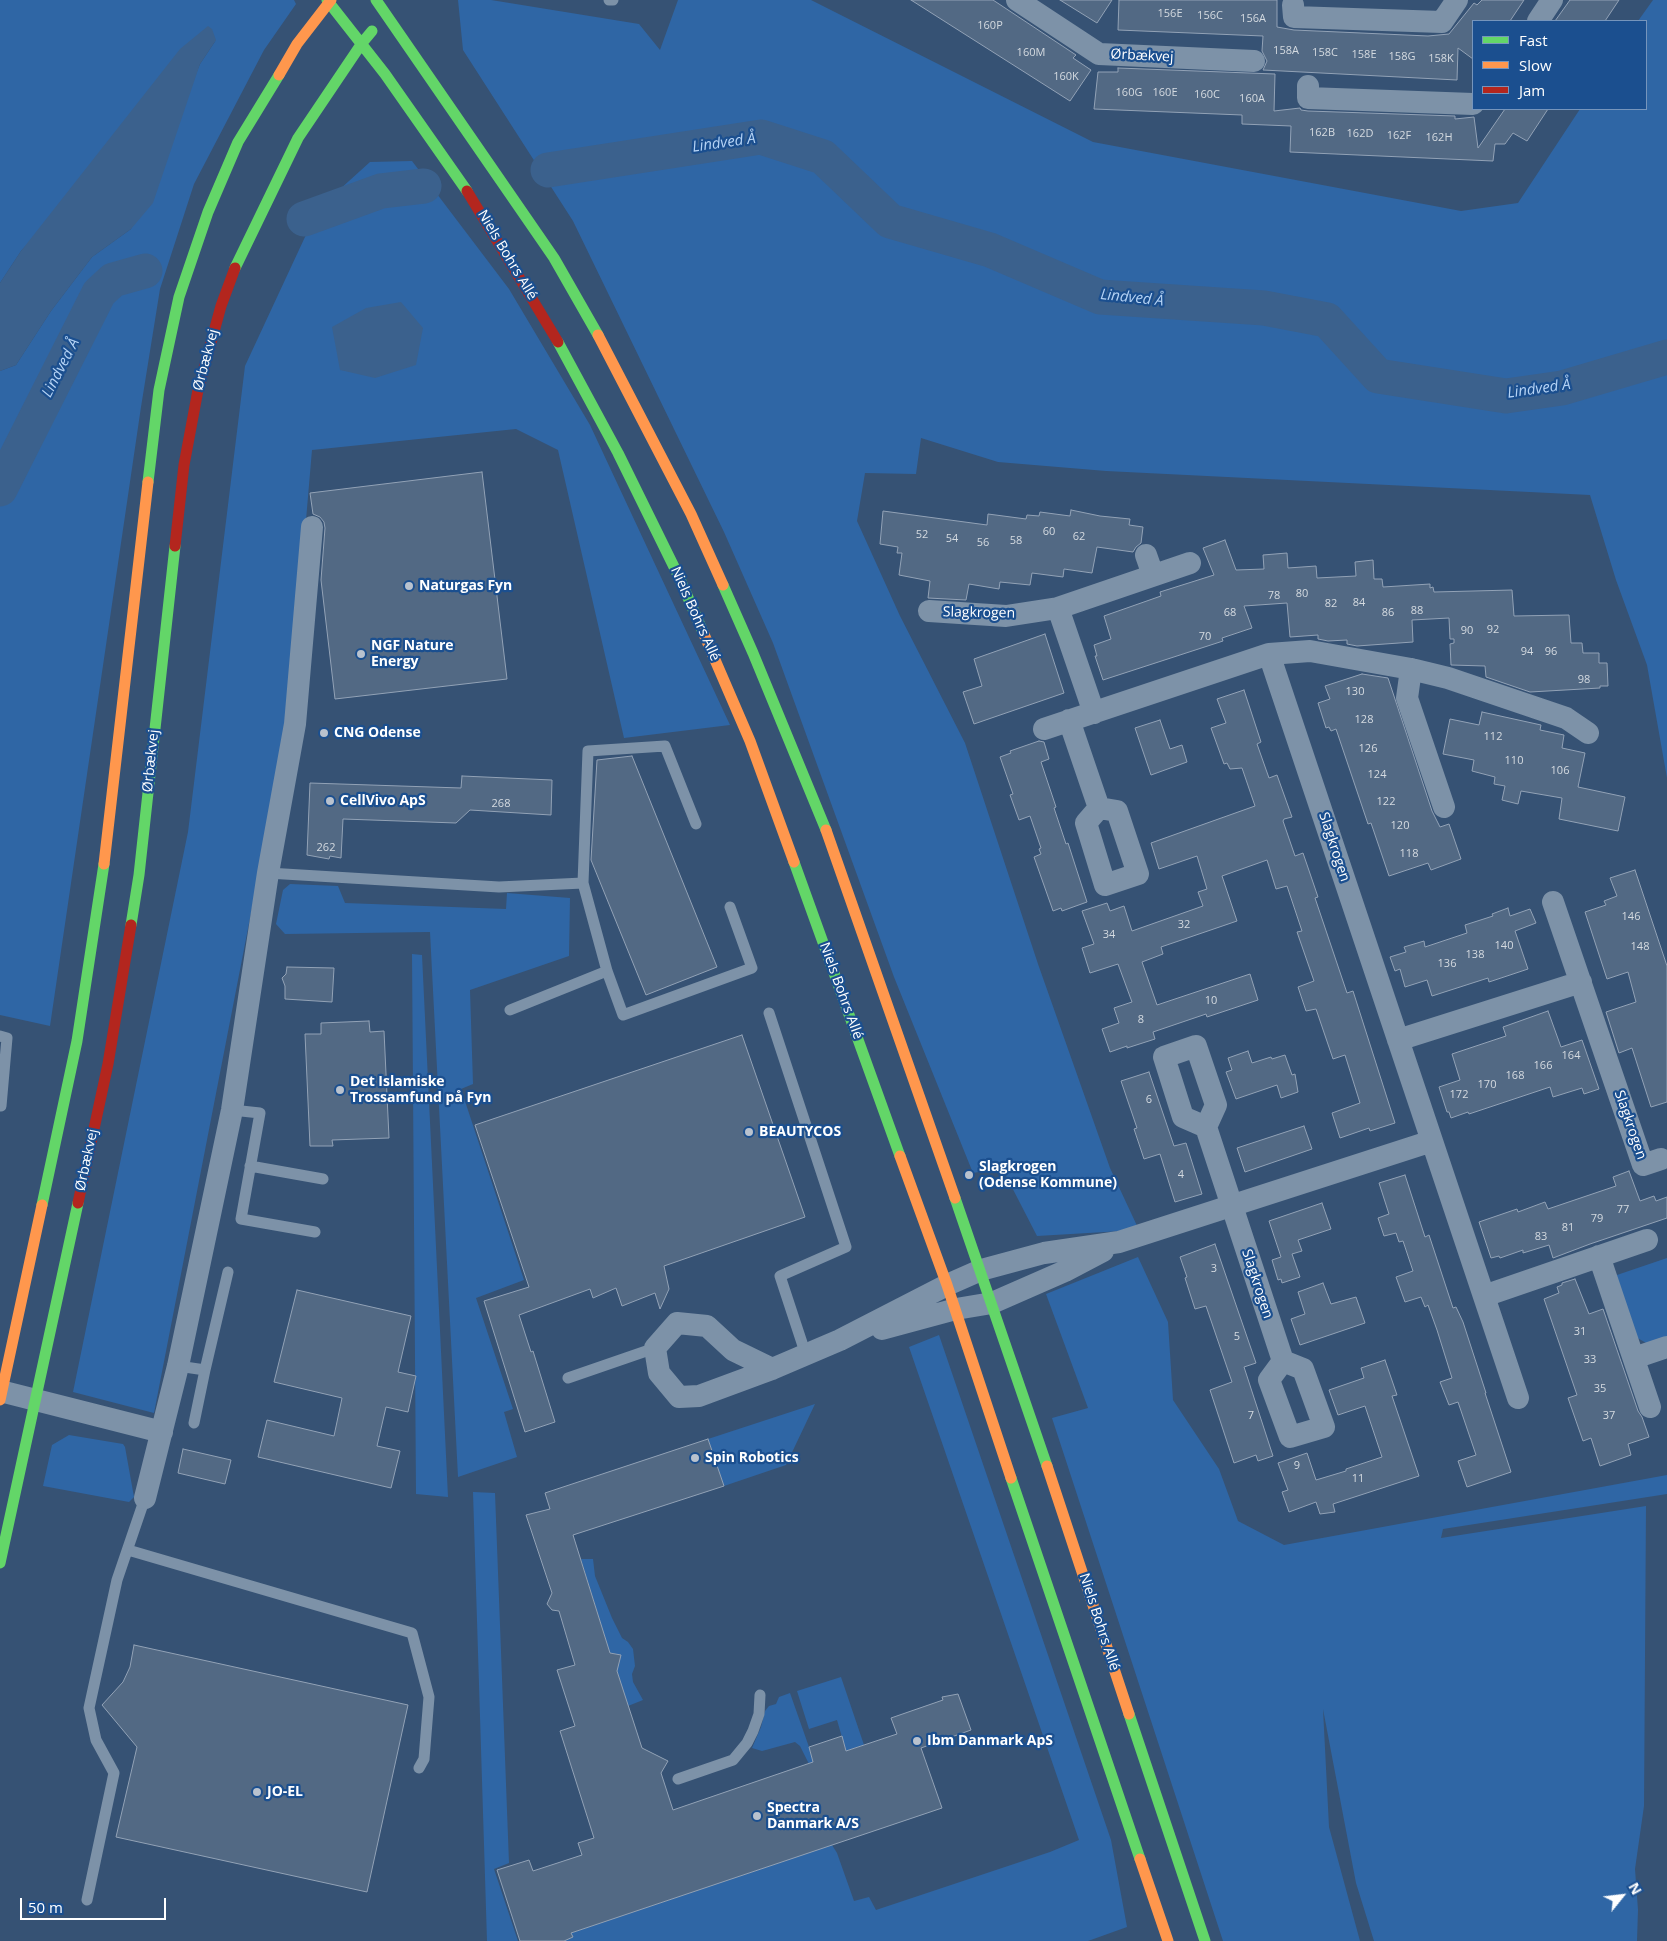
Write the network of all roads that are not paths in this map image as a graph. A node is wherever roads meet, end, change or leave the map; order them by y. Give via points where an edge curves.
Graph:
1 (376, 0) edge
2 (1017, 0) edge
3 (1457, 0) edge
4 (1552, 0) edge
5 (329, 1) edge
6 (1293, 5) dead end
7 (390, 10) junction
8 (1539, 20) edge
9 (362, 43) junction
10 (1254, 61) dead end
11 (1308, 86) dead end
12 (1472, 104) edge
13 (312, 527) dead end
14 (1190, 562) dead end
15 (1058, 608) junction
16 (929, 611) dead end
17 (1269, 654) junction
18 (1410, 669) junction
19 (1094, 712) junction
20 (1069, 720) junction
21 (1044, 729) dead end
22 (1588, 733) dead end
23 (1444, 807) dead end
24 (1099, 808) dead end
25 (696, 824) dead end
26 (268, 873) junction
27 (583, 883) junction
28 (1553, 902) dead end
29 (730, 907) dead end
30 (607, 971) junction
31 (1581, 982) junction
32 (510, 1010) dead end
33 (769, 1014) dead end
34 (0, 1036) edge
35 (1398, 1040) junction
36 (873, 1079) junction
37 (0, 1106) edge
38 (232, 1110) junction
39 (1206, 1127) dead end
40 (905, 1137) dead end
41 (1432, 1141) junction
42 (1662, 1159) dead end
43 (250, 1166) junction
44 (323, 1179) dead end
45 (1232, 1207) junction
46 (315, 1232) dead end
47 (1647, 1240) dead end
48 (1119, 1242) junction
49 (1599, 1256) junction
50 (228, 1272) dead end
51 (969, 1291) junction
52 (1484, 1296) junction
53 (1667, 1347) edge
54 (655, 1348) junction
55 (806, 1355) junction
56 (1634, 1358) junction
57 (1283, 1361) dead end
58 (178, 1366) junction
59 (772, 1369) junction
60 (205, 1370) junction
61 (568, 1378) dead end
62 (1, 1394) edge
63 (1518, 1398) dead end
64 (36, 1399) junction
65 (1650, 1406) dead end
66 (194, 1423) dead end
67 (162, 1432) junction
68 (1026, 1441) dead end
69 (145, 1498) joint
70 (1064, 1516) junction
71 (128, 1550) junction
72 (0, 1563) edge
73 (760, 1695) dead end
74 (419, 1768) dead end
75 (678, 1778) dead end
76 (87, 1900) dead end
77 (1168, 1941) edge
78 (1205, 1941) edge

1 - 7 street, Niels Bohrs Allé
2 - 10 street, Ørbækvej via 1099,54
3 - 6 street via 1442,22 1294,17
4 - 8 street
5 - 9 street, Niels Bohrs Allé
5 - 62 street via 297,44 238,142 208,212 179,297 159,390 100,894 79,1031
7 - 9 street, Ørbækvej
7 - 51 street, Niels Bohrs Allé via 554,258 608,352 691,514 754,653 828,834
9 - 36 street, Niels Bohrs Allé via 475,204 548,324 671,559 750,741
9 - 64 street, Ørbækvej via 298,138 240,255 221,306 198,390 184,465 137,884 108,1064
11 - 12 street via 1308,98
13 - 26 street via 295,724
14 - 15 street, Slagkrogen via 1150,565
15 - 16 street, Slagkrogen via 1006,616
15 - 19 street
17 - 18 street via 1310,651
17 - 19 street
17 - 35 street, Slagkrogen
18 - 22 street via 1448,678 1566,718
18 - 23 street via 1407,698
19 - 20 street
20 - 21 street
20 - 24 street
25 - 27 lane via 666,746 588,751
26 - 27 lane via 499,887
26 - 38 street
27 - 30 lane
28 - 31 street, Slagkrogen
29 - 30 lane via 752,968 623,1015
30 - 32 lane
31 - 35 street
31 - 42 street, Slagkrogen via 1643,1165
33 - 55 lane via 846,1247 780,1276
34 - 37 lane via 7,1038
35 - 41 street, Slagkrogen
36 - 40 street
36 - 51 street, Niels Bohrs Allé
38 - 43 lane via 260,1113
38 - 58 street
39 - 45 street, Slagkrogen
41 - 45 street
41 - 52 street, Slagkrogen
43 - 44 lane
43 - 46 lane via 241,1219
45 - 48 street
45 - 57 street, Slagkrogen
47 - 49 street
48 - 51 street via 1065,1271
48 - 51 street via 1044,1254
49 - 52 street
49 - 56 street
50 - 60 lane
51 - 55 street
51 - 70 street, Niels Bohrs Allé
51 - 77 street, Niels Bohrs Allé via 969,1356
52 - 63 street, Slagkrogen
53 - 56 street
54 - 59 street via 677,1323 707,1326 733,1350
54 - 59 street via 659,1373 679,1397 699,1396
54 - 61 lane
55 - 59 street
56 - 65 street
58 - 60 lane
58 - 67 street
60 - 66 lane
62 - 64 street
64 - 67 street
64 - 72 street, Ørbækvej
67 - 69 street
68 - 70 street
69 - 71 lane
70 - 78 street, Niels Bohrs Allé
71 - 74 lane via 412,1633 429,1697 424,1759
71 - 76 lane via 118,1580 89,1708 96,1740 114,1773
73 - 75 lane via 759,1714 753,1731 738,1755 733,1760

